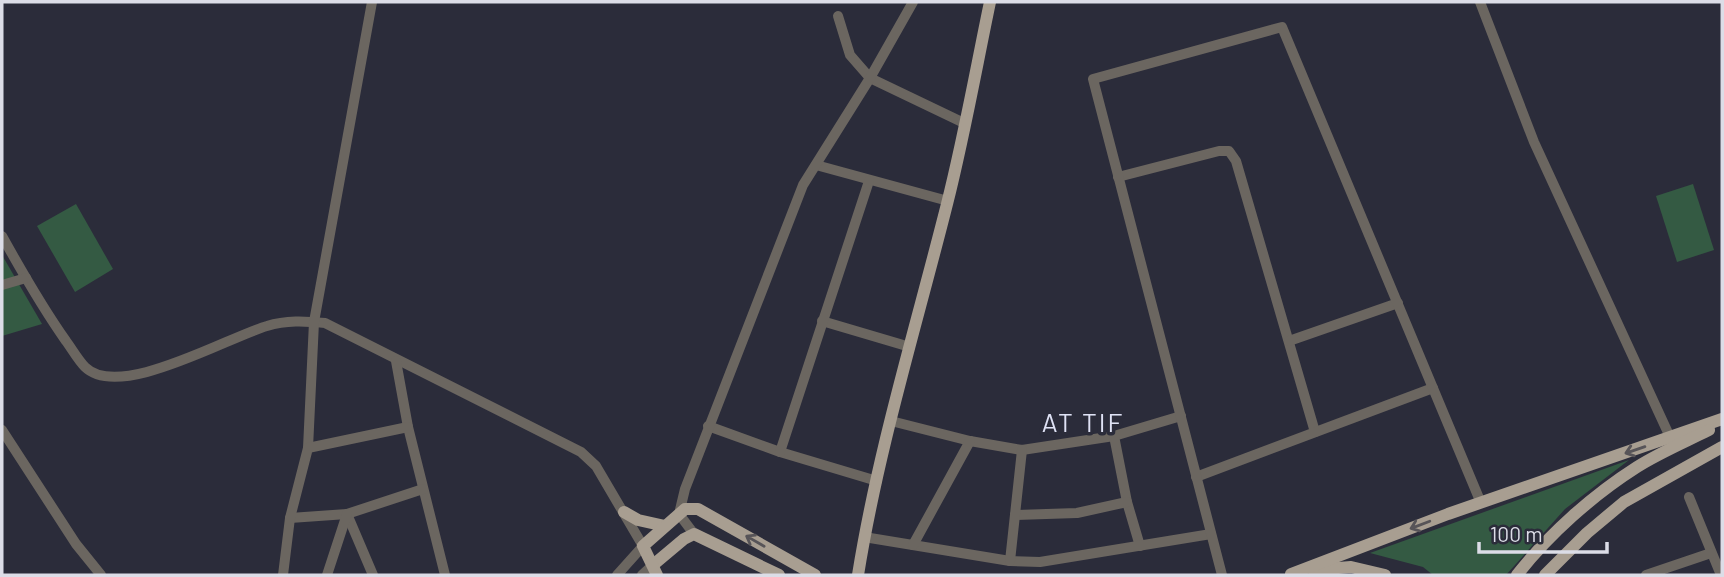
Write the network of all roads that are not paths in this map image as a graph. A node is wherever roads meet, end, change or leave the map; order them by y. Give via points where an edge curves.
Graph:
1 (372, 2) edge
2 (913, 2) edge
3 (990, 2) edge
4 (1480, 2) edge
5 (838, 16) dead end
6 (870, 79) junction
7 (964, 123) junction
8 (816, 165) junction
9 (1118, 177) junction
10 (869, 181) junction
11 (948, 201) junction
12 (2, 236) edge
13 (26, 278) junction
14 (2, 285) edge
15 (1398, 303) junction
16 (314, 321) junction
17 (822, 321) junction
18 (1289, 341) junction
19 (910, 347) junction
20 (397, 361) junction
21 (1433, 388) junction
22 (1181, 416) junction
23 (1722, 419) edge
24 (891, 421) junction
25 (1722, 425) edge
26 (708, 426) junction
27 (408, 427) junction
28 (2, 430) edge
29 (1315, 432) junction
30 (1114, 436) junction
31 (1670, 437) junction
32 (970, 442) junction
33 (1722, 447) edge
34 (308, 448) junction
35 (1022, 450) junction
36 (780, 452) junction
37 (1196, 477) junction
38 (877, 481) junction
39 (423, 489) junction
40 (1689, 497) dead end
41 (1127, 502) junction
42 (1481, 503) junction
43 (624, 512) junction
44 (347, 514) junction
45 (679, 514) junction
46 (1015, 515) junction
47 (290, 518) junction
48 (666, 526) junction
49 (694, 534) junction
50 (1211, 534) junction
51 (864, 537) junction
52 (913, 545) junction
53 (643, 546) junction
54 (1140, 546) junction
55 (1711, 553) junction
56 (1010, 561) junction
57 (655, 570) edge
58 (102, 575) edge
59 (282, 575) edge
60 (327, 575) edge
61 (373, 575) edge
62 (445, 575) edge
63 (617, 575) edge
64 (642, 575) edge
65 (779, 575) edge
66 (815, 575) edge
67 (858, 575) edge
68 (1222, 575) edge
69 (1290, 575) edge
70 (1385, 575) edge
71 (1517, 575) edge
72 (1545, 575) edge
73 (1646, 575) edge
74 (1721, 575) edge

1 - 16 street
2 - 6 street
3 - 7 main road
4 - 31 street via 1534,142
5 - 6 street via 850,55
6 - 7 street
6 - 8 street
7 - 11 main road
8 - 10 street
8 - 26 street via 803,185
9 - 15 street via 1093,79 1282,27
9 - 18 street via 1229,151 1237,161
9 - 22 street
10 - 11 street
10 - 17 street
11 - 19 main road
12 - 13 street
13 - 14 street
13 - 16 street via 86,369 107,377 133,377 156,370 268,325
15 - 18 street
15 - 21 street
16 - 20 street
16 - 34 street
17 - 19 street
17 - 36 street
18 - 29 street
19 - 24 main road
20 - 27 street
20 - 43 street via 581,452 596,466
21 - 29 street
21 - 42 street
22 - 30 street
22 - 37 street
23 - 31 main road
24 - 32 street
24 - 38 main road
25 - 71 main road via 1637,467 1560,529
26 - 36 street
26 - 45 street
27 - 34 street
27 - 39 street
28 - 58 street via 76,544
29 - 37 street
30 - 35 street
30 - 41 street
31 -> 42 main road
32 - 35 street
32 - 52 street
33 - 72 main road via 1624,502
34 - 47 street
35 - 46 street
36 - 38 street
37 - 50 street
38 - 51 main road
39 - 44 street
39 - 62 street
40 - 55 street
41 - 46 street via 1077,513
41 - 54 street
42 -> 69 main road
43 - 48 main road
43 - 53 street
44 - 47 street
44 - 60 street
44 - 61 street
45 - 48 main road
45 - 49 street
66 -> 45 main road via 698,509
46 - 56 street
47 - 59 street
48 - 53 main road
49 - 57 main road
49 - 65 main road
50 - 54 street
50 - 68 street
51 - 52 street
51 - 67 main road
52 - 56 street
53 - 57 main road
53 - 63 street
54 - 56 street via 1040,562
55 - 73 street
55 - 74 street
57 - 64 street
69 - 70 main road via 1351,567

